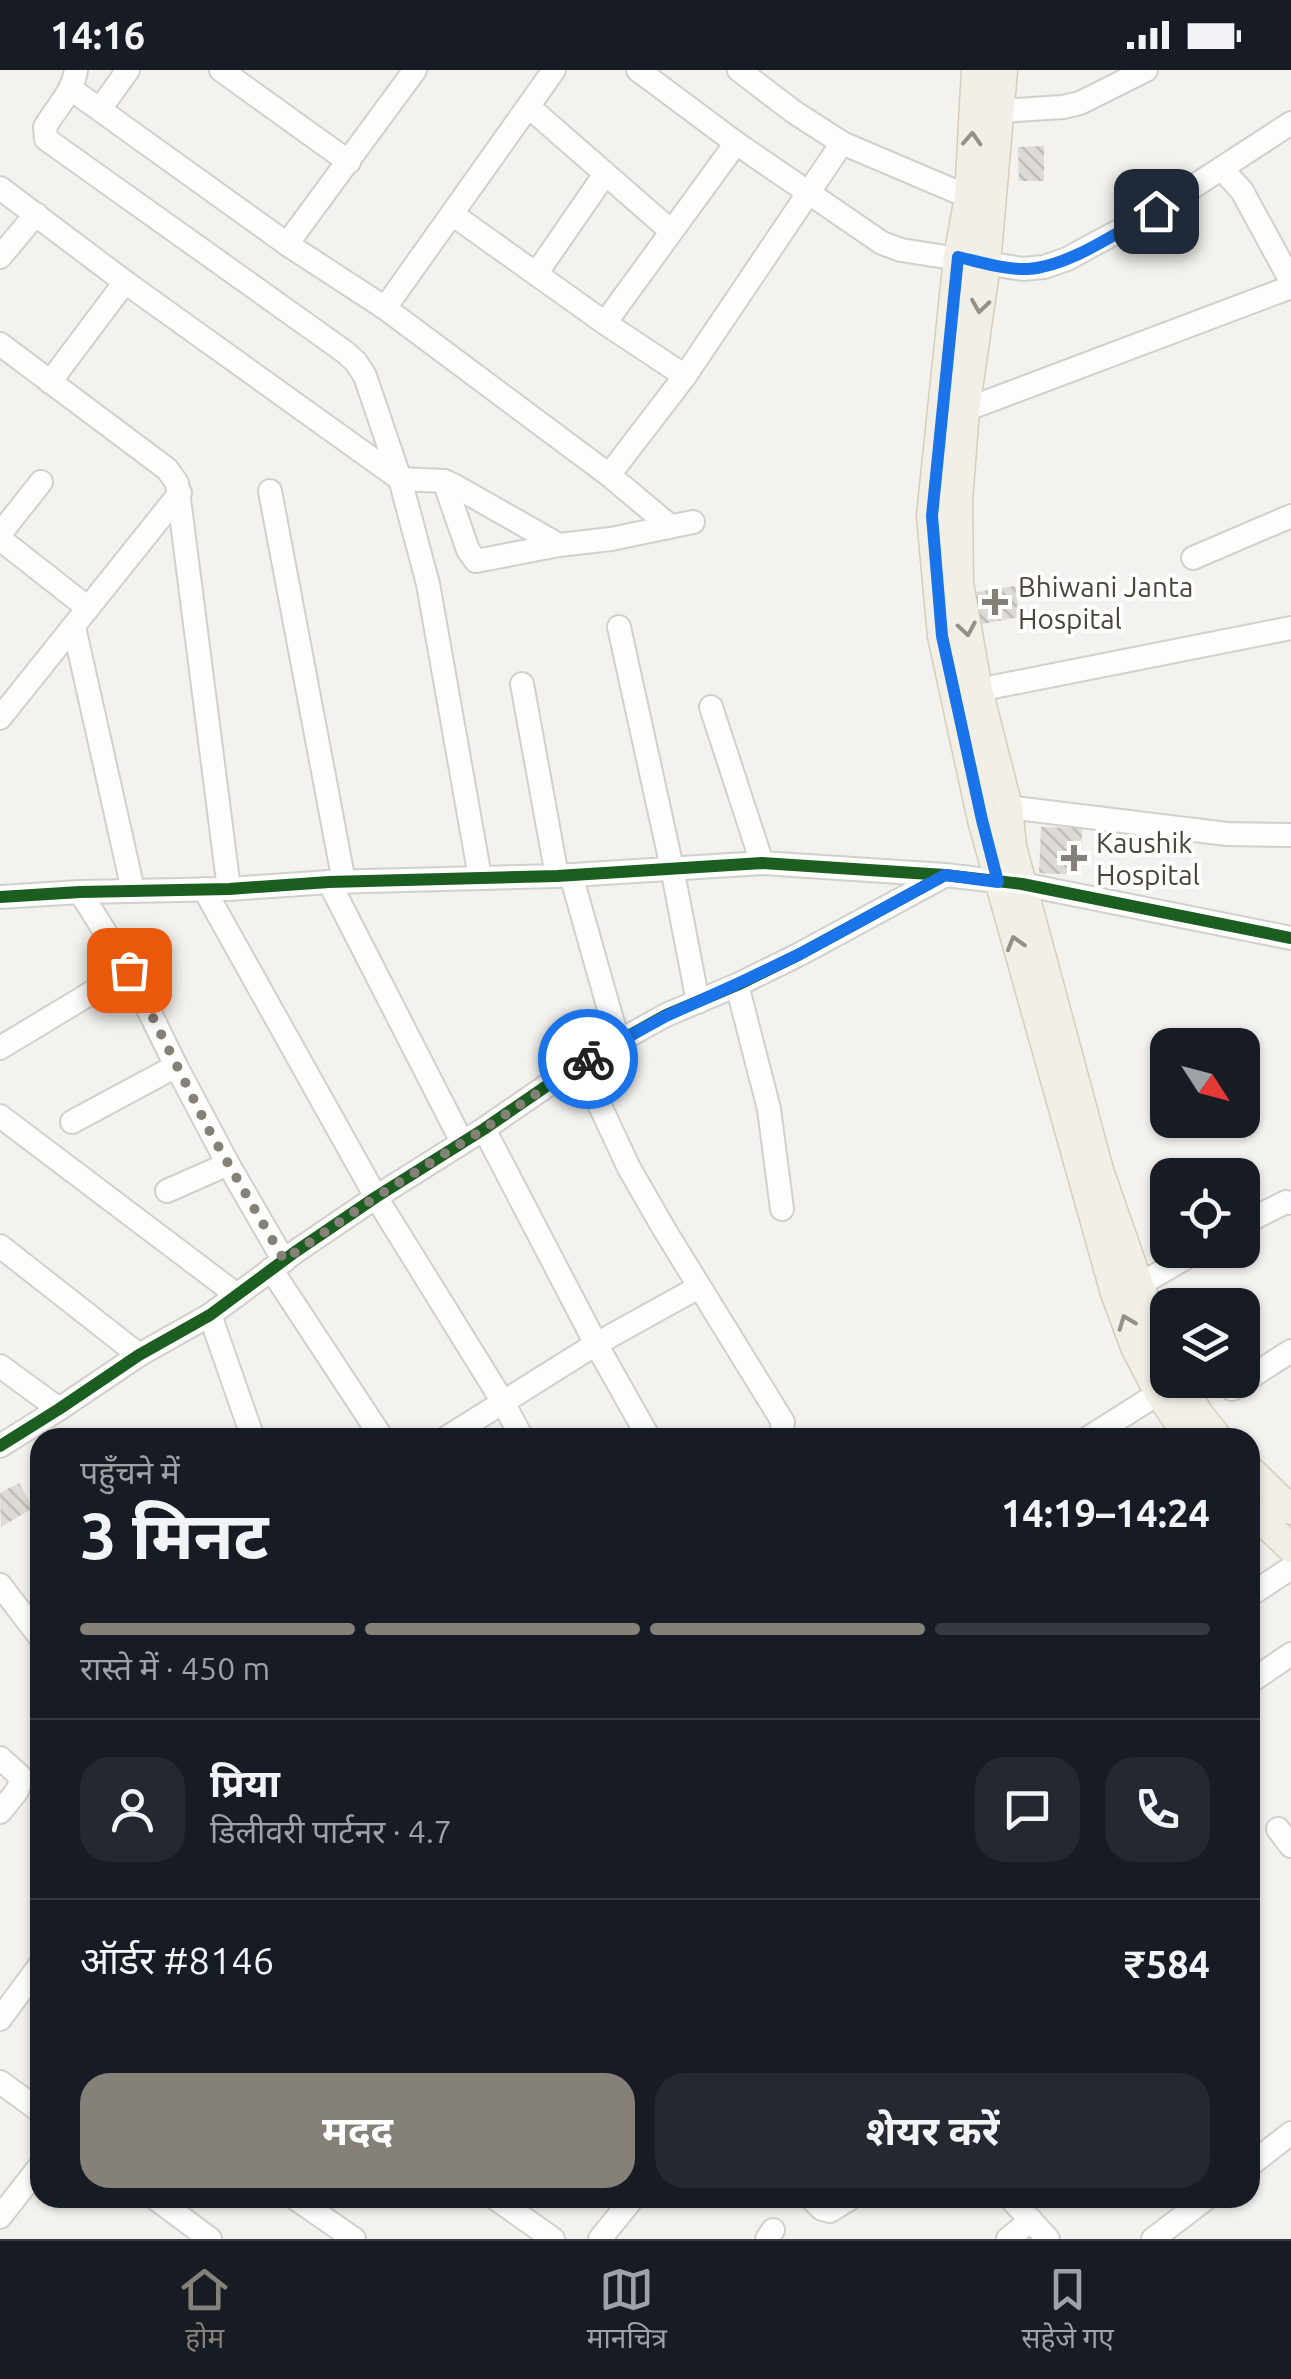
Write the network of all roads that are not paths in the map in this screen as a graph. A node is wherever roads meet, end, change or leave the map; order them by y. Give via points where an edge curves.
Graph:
1 (128, 70) edge
2 (415, 70) edge
3 (554, 70) edge
4 (638, 70) edge
5 (738, 70) edge
6 (976, 70) edge
7 (1003, 70) edge
8 (1146, 70) edge
9 (226, 72) edge
10 (74, 80) edge
11 (529, 108) junction
12 (100, 109) junction
13 (1000, 111) junction
14 (1291, 123) edge
15 (736, 143) junction
16 (842, 144) junction
17 (349, 162) junction
18 (1222, 170) junction
19 (605, 174) junction
20 (0, 188) edge
21 (808, 192) junction
22 (969, 197) junction
23 (36, 214) junction
24 (452, 214) junction
25 (671, 231) junction
26 (287, 244) junction
27 (0, 257) edge
28 (958, 257) junction
29 (986, 264) junction
30 (536, 274) junction
31 (125, 282) junction
32 (1291, 284) edge
33 (385, 308) junction
34 (605, 323) junction
35 (0, 344) edge
36 (685, 376) junction
37 (50, 382) junction
38 (965, 410) junction
39 (609, 475) junction
40 (400, 479) junction
41 (40, 482) dead end
42 (444, 482) junction
43 (270, 491) dead end
44 (180, 493) junction
45 (1291, 516) edge
46 (0, 536) edge
47 (559, 545) junction
48 (1193, 558) dead end
49 (81, 617) junction
50 (618, 627) dead end
51 (1291, 628) edge
52 (522, 684) dead end
53 (978, 690) junction
54 (711, 707) dead end
55 (0, 718) edge
56 (1008, 807) junction
57 (1291, 835) edge
58 (762, 863) junction
59 (672, 868) junction
60 (945, 875) junction
61 (564, 876) junction
62 (480, 877) junction
63 (336, 882) junction
64 (1010, 883) junction
65 (204, 889) junction
66 (133, 890) junction
67 (228, 890) junction
68 (80, 892) junction
69 (0, 897) edge
70 (1291, 938) edge
71 (129, 970) junction
72 (737, 984) junction
73 (698, 1002) junction
74 (618, 1042) junction
75 (0, 1048) edge
76 (580, 1063) junction
77 (176, 1066) junction
78 (0, 1116) edge
79 (72, 1122) dead end
80 (484, 1129) junction
81 (462, 1142) junction
82 (228, 1164) junction
83 (167, 1190) dead end
84 (376, 1197) junction
85 (1291, 1204) edge
86 (782, 1209) dead end
87 (1260, 1214) edge
88 (0, 1246) edge
89 (278, 1265) junction
90 (1168, 1268) edge
91 (1140, 1284) junction
92 (699, 1286) junction
93 (238, 1295) junction
94 (1150, 1309) edge
95 (210, 1315) junction
96 (596, 1344) junction
97 (1291, 1351) edge
98 (138, 1355) junction
99 (1150, 1365) edge
100 (0, 1366) edge
101 (1260, 1371) edge
102 (1150, 1398) edge
103 (1173, 1398) edge
104 (1181, 1398) edge
105 (503, 1402) junction
106 (60, 1410) junction
107 (41, 1428) edge
108 (250, 1428) edge
109 (376, 1428) edge
110 (462, 1428) edge
111 (517, 1428) edge
112 (643, 1428) edge
113 (782, 1428) edge
114 (1103, 1428) edge
115 (1186, 1428) edge
116 (1210, 1428) edge
117 (30, 1435) edge
118 (0, 1446) edge
119 (1260, 1480) edge
120 (1291, 1510) edge
121 (1260, 1517) edge
122 (1260, 1519) edge
123 (1291, 1548) edge
124 (1291, 1568) edge
125 (0, 1585) edge
126 (1260, 1588) edge
127 (30, 1624) edge
128 (1291, 1654) edge
129 (1260, 1675) edge
130 (0, 1758) edge
131 (0, 1812) edge
132 (30, 1979) edge
133 (0, 2020) edge
134 (0, 2082) edge
135 (30, 2104) edge
136 (1291, 2133) edge
137 (1260, 2156) edge
138 (30, 2179) edge
139 (168, 2208) edge
140 (309, 2208) edge
141 (509, 2208) edge
142 (625, 2208) edge
143 (1020, 2208) edge
144 (1194, 2208) edge
145 (0, 2217) edge
146 (1031, 2220) junction
147 (210, 2239) edge
148 (354, 2239) edge
149 (553, 2239) edge
150 (600, 2239) edge
151 (1008, 2239) edge
152 (1048, 2239) edge
153 (1152, 2239) edge

1 - 12 street
2 - 17 street
3 - 11 street
4 - 15 street
5 - 16 street
22 -> 6 main road
7 - 13 main road
8 - 13 street via 1080,103
9 - 17 street
10 - 12 street
10 - 40 street via 45,126 46,139 356,362
11 - 19 street
11 - 24 street
12 - 26 street
13 - 29 main road
14 - 18 street
15 - 21 street
15 - 25 street
16 - 21 street
16 - 22 street
17 - 26 street
18 - 29 street via 1067,259 1023,269
18 - 32 street via 1242,191
19 - 25 street
19 - 30 street
20 - 23 street
21 - 28 street via 882,244
21 - 36 street
22 - 28 main road
23 - 27 street
23 - 31 street
24 - 30 street
24 - 33 street
25 - 34 street
26 - 33 street
28 - 29 street
28 - 64 main road via 932,516 942,636 982,820
29 -> 38 main road
30 - 34 street
31 - 37 street
31 - 40 street
32 - 38 street
33 - 39 street
34 - 36 street
35 - 37 street
36 - 39 street
37 - 44 street via 167,469
38 -> 53 main road via 959,584
39 - 47 street via 682,524
40 - 42 street
40 - 62 street via 428,584
41 - 46 street
42 - 47 street
42 - 47 street via 476,561
43 - 63 street
44 - 49 street
44 - 67 street
45 - 48 street
46 - 49 street
49 - 55 street
49 - 66 street
50 - 59 street
51 - 53 street
52 - 61 street
53 - 56 main road
54 - 58 street
56 - 57 street via 1227,834
56 - 64 main road
58 - 59 street
58 - 60 street
59 - 61 street
59 - 73 street
60 - 64 street
60 - 72 street
61 - 62 street
61 - 74 street
62 - 63 street
63 - 67 street
63 - 81 street
64 - 70 street
64 - 91 main road
99 -> 64 main road via 1135,1347 1114,1293
65 - 66 street
65 - 67 street
65 - 84 street
66 - 68 street
68 - 69 street
68 - 71 street
71 - 75 street
71 - 77 street
72 - 73 street
72 - 86 street via 769,1110
73 - 74 street
74 - 76 street
76 - 80 street
76 - 92 street via 629,1168
77 - 79 street
77 - 82 street
78 - 93 street
80 - 81 street
80 - 96 street
81 - 84 street
82 - 83 street
82 - 89 street
84 - 89 street
84 - 105 street
85 - 87 street
88 - 98 street
89 - 93 street
89 - 109 street
90 - 91 street
91 - 94 main road
92 - 96 street
92 - 113 street
93 - 95 street
95 - 98 street
95 - 108 street
96 - 105 street
96 - 112 street
97 - 101 street
98 - 106 street
100 - 106 street
102 - 114 street
103 - 115 main road
104 - 116 main road
105 - 110 street
105 - 111 street
106 - 107 street
117 - 118 street
119 - 120 main road
120 - 121 street
122 - 123 main road
124 - 126 street
125 - 127 street
128 - 129 street
130 - 131 street via 20,1783
132 - 133 street
134 - 135 street
136 - 137 street
138 - 145 street
139 - 147 street
140 - 148 street
141 - 149 street
142 - 150 street
143 - 146 street
144 - 153 street
146 - 151 street
146 - 152 street

